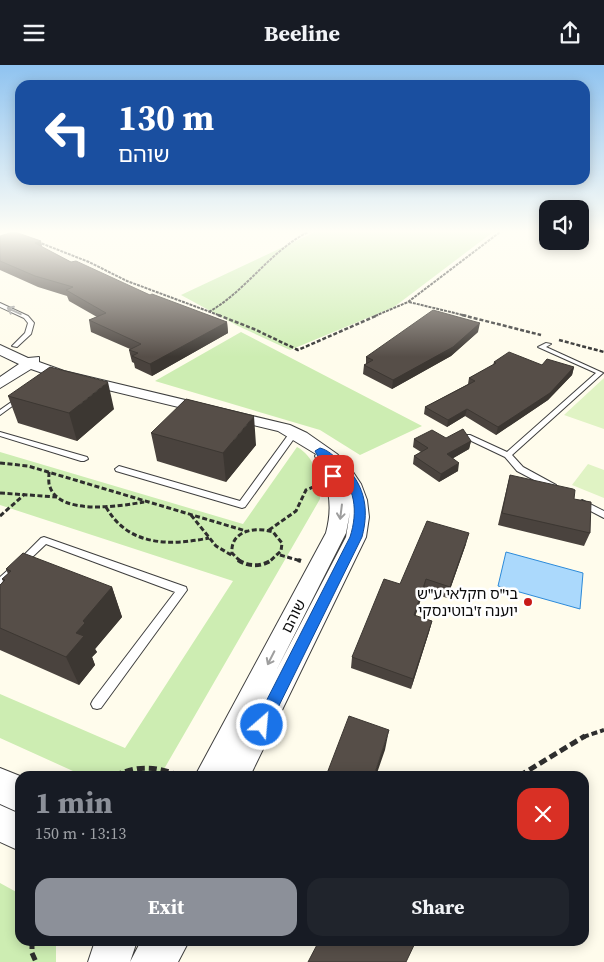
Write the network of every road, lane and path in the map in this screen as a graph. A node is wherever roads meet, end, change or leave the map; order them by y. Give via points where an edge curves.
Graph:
1 (113, 274) edge
2 (255, 274) edge
3 (444, 274) edge
4 (408, 301) junction
5 (0, 305) edge
6 (209, 312) junction
7 (544, 336) dead end
8 (0, 337) edge
9 (551, 341) joint
10 (15, 346) junction
11 (0, 349) edge
12 (604, 352) edge
13 (32, 362) junction
14 (0, 384) edge
15 (24, 395) edge
16 (0, 413) edge
17 (294, 433) junction
18 (0, 434) edge
19 (467, 437) edge
20 (320, 451) junction
21 (508, 455) junction
22 (84, 459) dead end
23 (0, 463) edge
24 (119, 469) dead end
25 (49, 472) junction
26 (335, 480) junction
27 (561, 492) edge
28 (0, 493) edge
29 (26, 494) junction
30 (57, 497) junction
31 (578, 501) edge
32 (147, 502) junction
33 (106, 507) junction
34 (191, 515) junction
35 (604, 515) edge
36 (0, 516) edge
37 (269, 530) junction
38 (246, 531) junction
39 (209, 538) junction
40 (234, 556) junction
41 (0, 583) edge
42 (97, 704) dead end
43 (604, 730) edge
44 (125, 771) edge
45 (169, 771) edge
46 (213, 771) edge
47 (239, 771) edge
48 (526, 771) edge
49 (0, 785) edge
50 (15, 792) edge
51 (0, 823) edge
52 (15, 830) edge
53 (32, 946) edge
54 (114, 946) edge
55 (165, 946) edge
56 (36, 962) edge
57 (109, 962) edge
58 (151, 962) edge

1 - 6 path
2 - 6 path via 243,288
3 - 4 path
4 - 6 path via 298,350
4 - 7 path
10 -> 5 lane via 28,333 31,323 26,317
8 - 10 street, שוהם
9 - 12 path
9 - 21 lane via 541,347 600,373
10 - 13 street, שוהם
11 - 13 street, שוהם
13 - 14 street
13 - 17 street, שוהם via 51,374 272,425
15 - 16 lane
17 - 20 street, שוהם
17 - 24 lane via 242,505
18 - 22 lane
19 - 21 lane
20 - 26 street, שוהם
20 - 47 street, שוהם via 354,482 361,505 359,526
21 - 27 lane via 520,469
23 - 25 path
25 - 30 path via 48,483
25 - 32 path
26 - 37 path via 306,490 296,511
26 -> 46 street, שוהם via 342,500 336,533
28 - 29 path
29 - 30 path
29 - 36 path
30 - 33 path via 79,506
31 - 35 lane
32 - 33 path
32 - 34 path
33 - 39 path via 110,517 120,526 153,541 190,543
34 - 38 path
34 - 39 path
37 - 38 path
37 - 40 path via 282,544 280,555 273,561 254,566 244,564
38 - 40 path via 233,542
39 - 40 path
41 - 42 lane via 44,541 182,590
43 - 48 path via 589,734
44 - 45 path via 150,766
49 - 50 street
51 - 52 street
53 - 56 path
54 - 57 street
55 - 58 street

